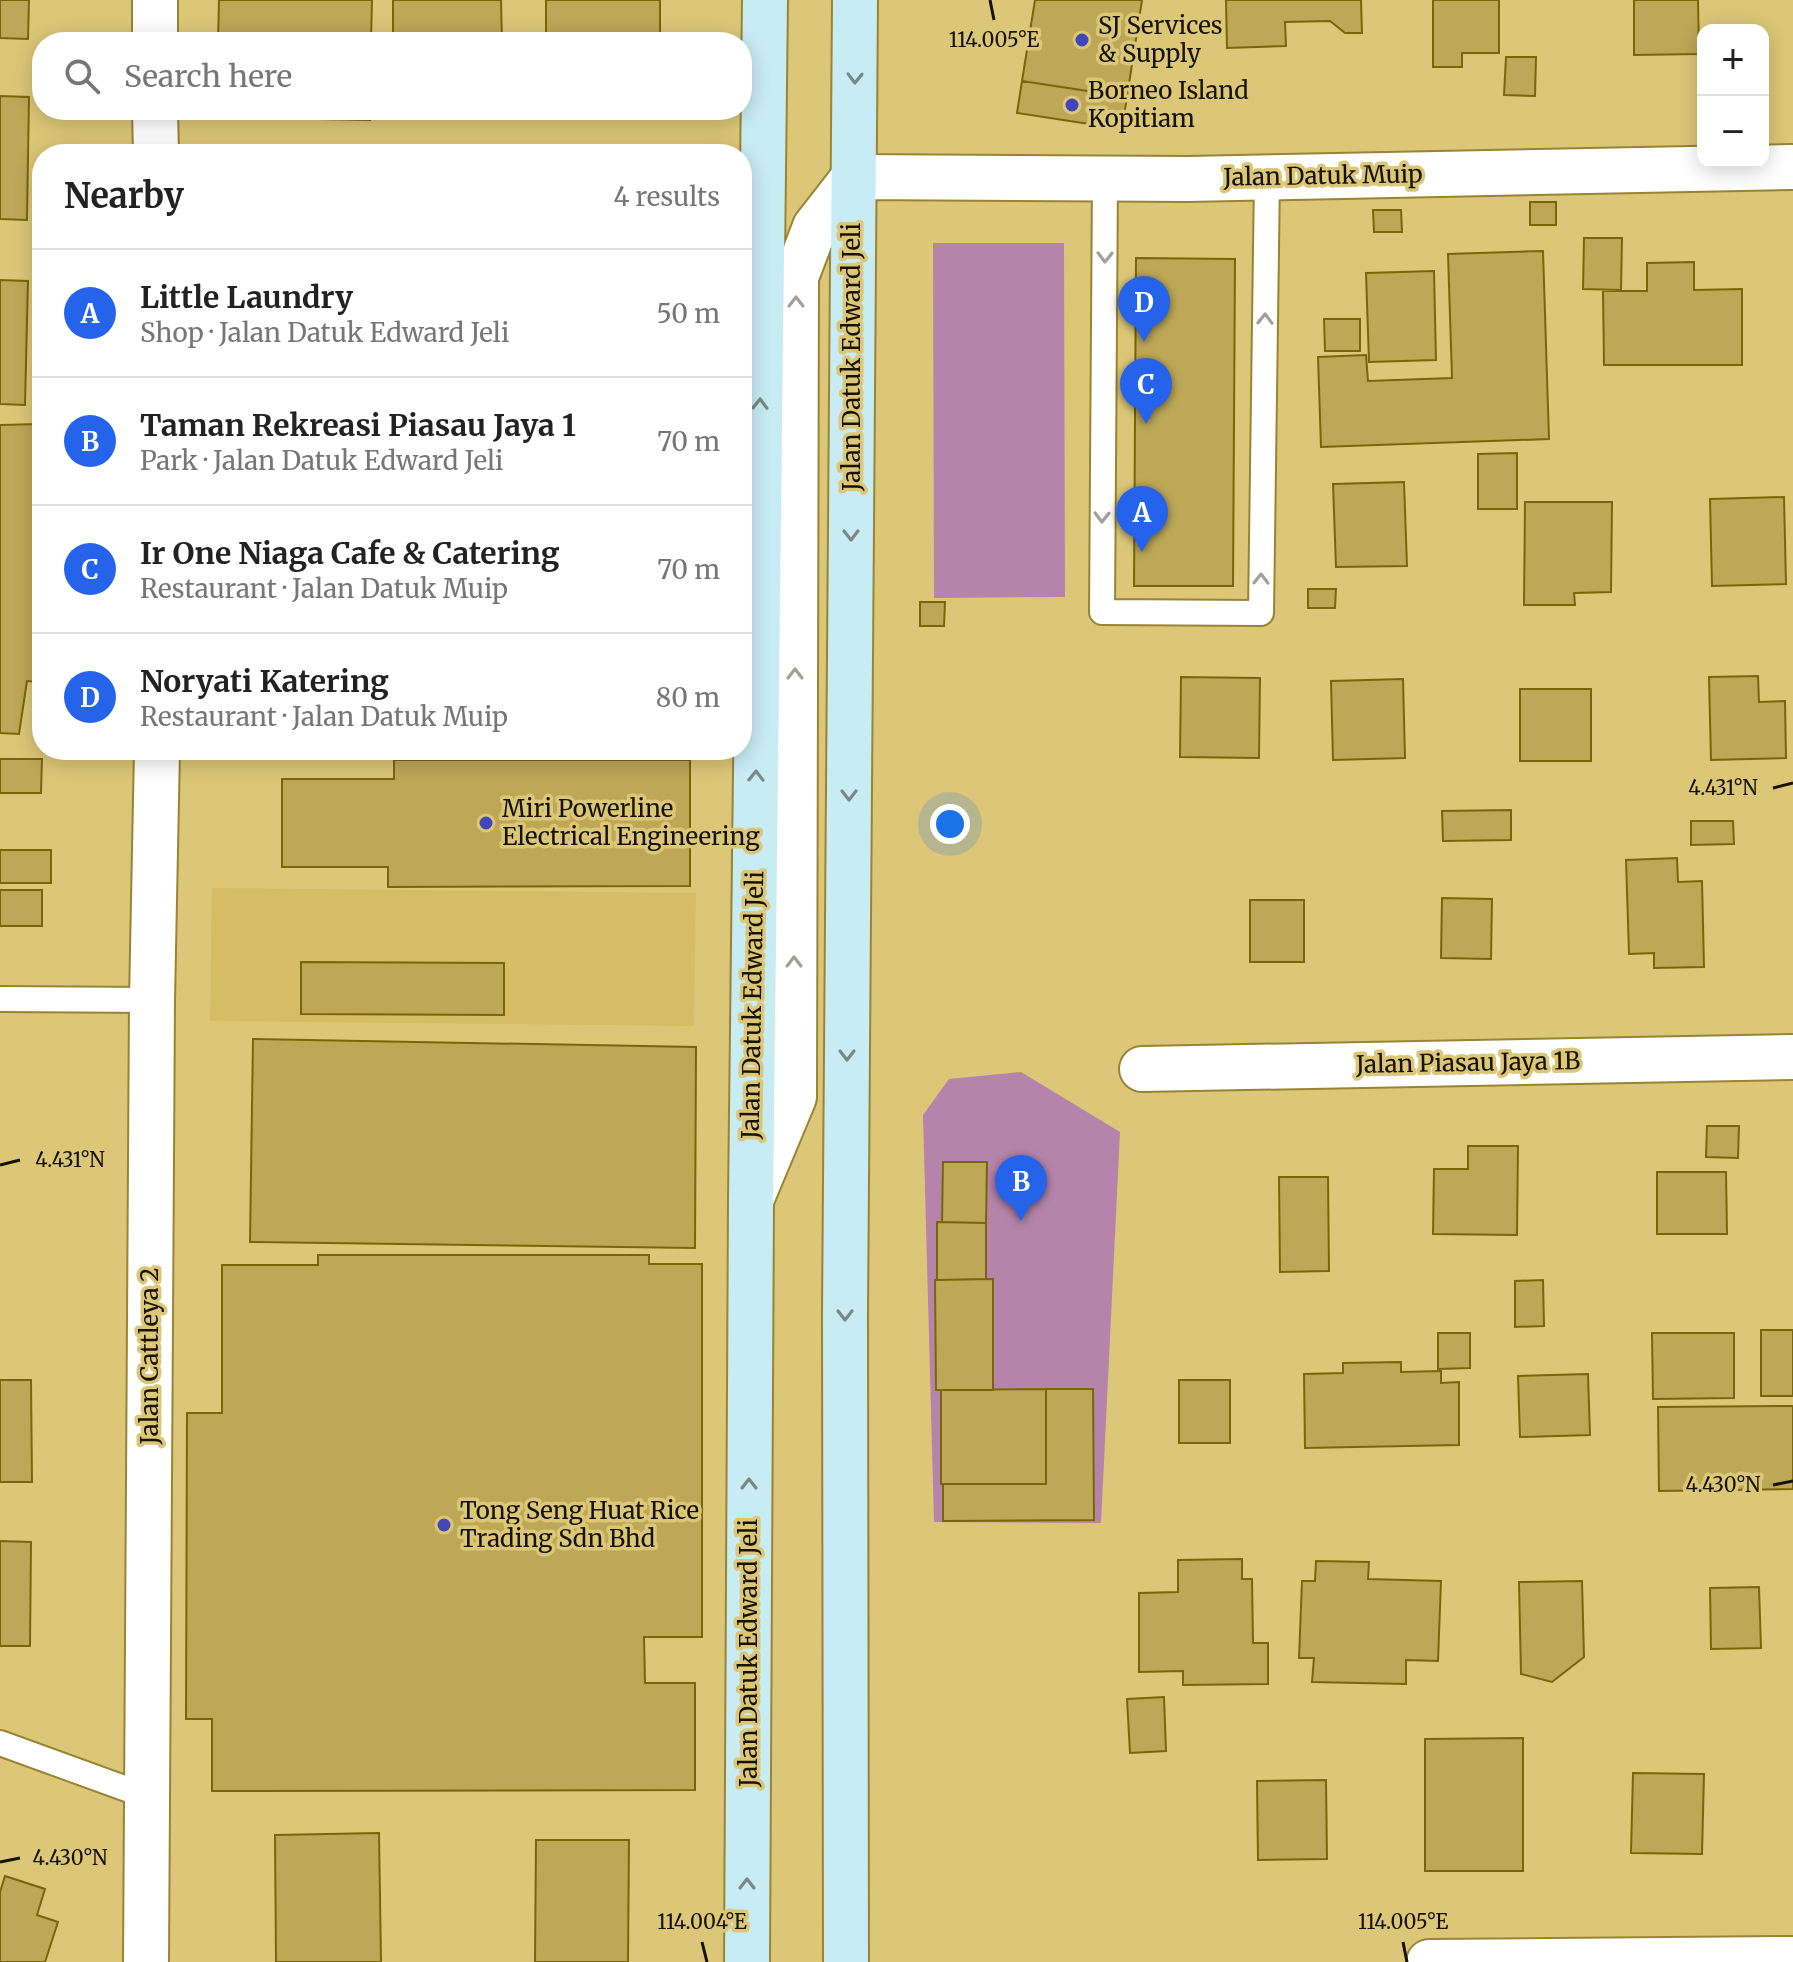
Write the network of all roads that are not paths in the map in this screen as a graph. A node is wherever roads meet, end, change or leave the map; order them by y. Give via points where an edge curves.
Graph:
1 (155, 0) edge
2 (765, 0) edge
3 (855, 0) edge
4 (155, 32) edge
5 (155, 120) edge
6 (156, 144) edge
7 (1793, 167) edge
8 (854, 177) junction
9 (1267, 177) junction
10 (1105, 179) junction
11 (157, 760) edge
12 (0, 999) edge
13 (152, 1000) junction
14 (1793, 1057) edge
15 (1142, 1069) dead end
16 (751, 1200) junction
17 (0, 1743) edge
18 (146, 1796) junction
19 (1793, 1959) edge
20 (146, 1962) edge
21 (747, 1962) edge
22 (846, 1962) edge
23 (1429, 1962) edge

1 - 4 street
16 -> 2 street, Jalan Datuk Edward Jeli
3 -> 8 street, Jalan Datuk Edward Jeli
5 - 6 street
7 - 9 street, Jalan Datuk Muip
8 - 10 street, Jalan Datuk Muip
16 -> 8 street via 794,1097 796,277 815,227
8 -> 22 street, Jalan Datuk Edward Jeli
9 - 10 street, Jalan Datuk Muip
10 -> 9 lane via 1102,612 1261,613
11 - 13 street, Jalan Cattleya 2
12 - 13 lane
13 - 18 street, Jalan Cattleya 2
14 - 15 street, Jalan Piasau Jaya 1B
21 -> 16 street, Jalan Datuk Edward Jeli
17 - 18 lane
18 - 20 street, Jalan Cattleya 2
19 - 23 street

